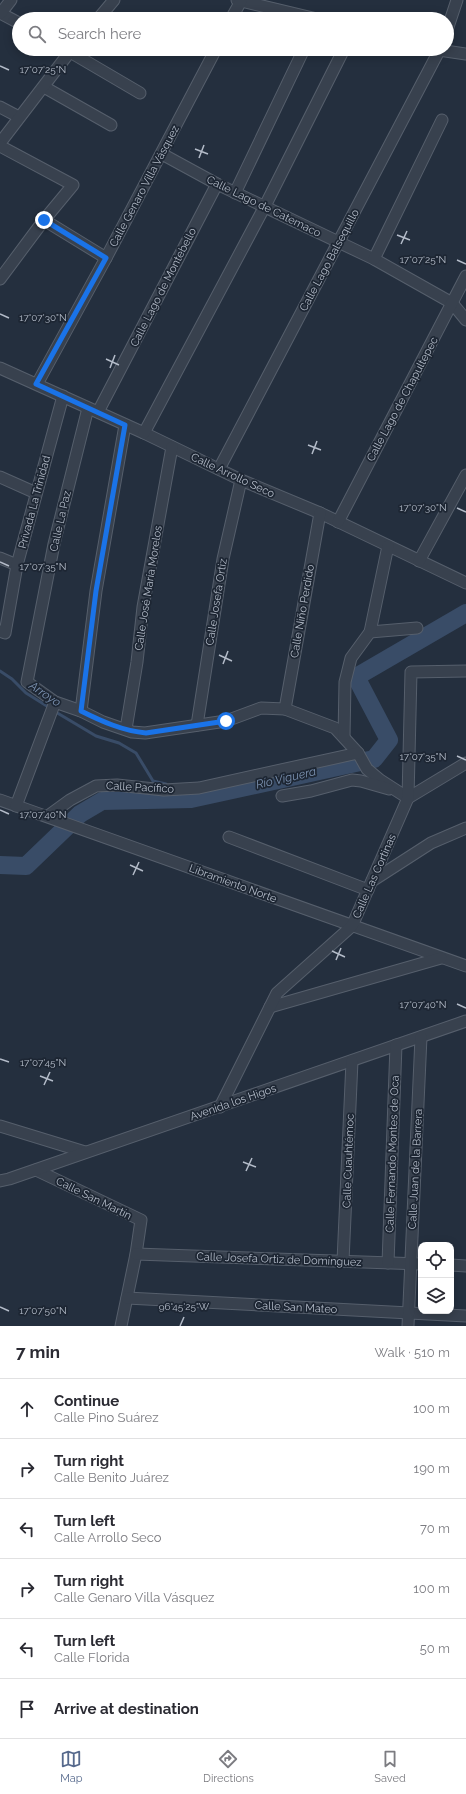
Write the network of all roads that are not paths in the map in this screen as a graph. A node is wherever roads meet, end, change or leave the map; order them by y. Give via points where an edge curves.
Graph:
1 (11, 0) edge
2 (114, 0) edge
3 (457, 0) edge
4 (239, 1) edge
5 (259, 3) edge
6 (104, 12) edge
7 (234, 12) edge
8 (292, 12) edge
9 (453, 12) edge
10 (0, 13) edge
11 (12, 19) edge
12 (454, 52) edge
13 (466, 54) edge
14 (65, 56) edge
15 (79, 56) edge
16 (212, 56) edge
17 (301, 56) edge
18 (340, 56) edge
19 (434, 56) edge
20 (44, 87) junction
21 (140, 93) dead end
22 (0, 107) edge
23 (19, 117) junction
24 (442, 120) dead end
25 (111, 125) dead end
26 (0, 143) edge
27 (0, 146) edge
28 (162, 154) junction
29 (217, 184) junction
30 (235, 193) junction
31 (264, 206) junction
32 (44, 220) junction
33 (338, 242) junction
34 (106, 258) junction
35 (374, 259) junction
36 (466, 276) edge
37 (0, 279) edge
38 (452, 303) junction
39 (466, 320) edge
40 (0, 368) edge
41 (36, 384) junction
42 (64, 396) junction
43 (93, 410) junction
44 (125, 425) junction
45 (144, 433) junction
46 (172, 447) junction
47 (219, 469) junction
48 (466, 475) edge
49 (0, 477) edge
50 (241, 480) junction
51 (36, 493) junction
52 (320, 513) junction
53 (338, 522) junction
54 (388, 546) junction
55 (0, 558) edge
56 (419, 560) junction
57 (17, 565) junction
58 (466, 583) edge
59 (417, 628) dead end
60 (2, 632) edge
61 (370, 632) junction
62 (466, 671) edge
63 (53, 708) junction
64 (285, 709) junction
65 (81, 711) junction
66 (197, 725) junction
67 (126, 729) junction
68 (344, 737) junction
69 (358, 754) junction
70 (466, 762) edge
71 (395, 790) junction
72 (282, 796) dead end
73 (408, 798) junction
74 (0, 800) edge
75 (16, 806) junction
76 (48, 816) junction
77 (466, 828) edge
78 (229, 837) dead end
79 (370, 886) junction
80 (352, 926) junction
81 (441, 958) junction
82 (466, 966) edge
83 (270, 1007) junction
84 (466, 1021) edge
85 (421, 1037) junction
86 (396, 1045) junction
87 (352, 1061) junction
88 (220, 1107) junction
89 (0, 1126) edge
90 (85, 1152) junction
91 (36, 1170) junction
92 (0, 1181) edge
93 (136, 1254) junction
94 (343, 1261) junction
95 (388, 1263) junction
96 (416, 1264) edge
97 (454, 1265) edge
98 (466, 1266) edge
99 (127, 1298) junction
100 (409, 1313) junction
101 (466, 1316) edge
102 (121, 1326) edge
103 (408, 1326) edge

1 - 10 street
2 - 6 street
3 - 9 street
4 - 5 street
4 - 7 street
5 - 8 street
10 - 11 street
12 - 13 street
14 - 20 street
15 - 21 street
16 - 28 street, Calle Genaro Villa Vásquez
17 - 30 street
18 - 31 street
19 - 33 street, Calle Lago Balsequillo
20 - 23 street
20 - 25 street
22 - 23 street
23 - 26 street
24 - 35 street
27 - 32 street via 73,185
28 - 29 street, Calle Lago de Catemaco
28 - 34 street, Calle Genaro Villa Vásquez
29 - 30 street, Calle Lago de Catemaco
29 - 43 street, Calle Lago de Montebello
30 - 31 street, Calle Lago de Catemaco
31 - 33 street, Calle Lago de Catemaco
31 - 45 street
32 - 34 street
32 - 37 street
33 - 35 street, Calle Lago de Catemaco
33 - 47 street, Calle Lago Balsequillo
34 - 41 street, Calle Genaro Villa Vásquez
35 - 38 street, Calle Lago de Catemaco
36 - 38 street, Calle Lago de Chapultepec
38 - 39 street, Calle Lago de Catemaco
38 - 53 street, Calle Lago de Chapultepec
40 - 41 street, Calle Arrollo Seco
41 - 42 street, Calle Arrollo Seco
42 - 43 street, Calle Arrollo Seco
42 - 51 street, Privada La Trinidad
43 - 44 street, Calle Arrollo Seco
43 - 63 street, Calle La Paz via 54,544 27,682
44 - 45 street, Calle Arrollo Seco
44 - 65 street via 96,591
45 - 46 street, Calle Arrollo Seco
46 - 47 street, Calle Arrollo Seco
46 - 67 street, Calle José María Morelos via 143,607
47 - 50 street, Calle Arrollo Seco
48 - 56 street
49 - 51 street
50 - 52 street, Calle Arrollo Seco
50 - 66 street, Calle Josefa Ortiz via 223,559
51 - 57 street, Privada La Trinidad
52 - 53 street, Calle Arrollo Seco
52 - 64 street, Calle Niño Perdido
53 - 54 street, Calle Arrollo Seco
54 - 56 street, Calle Arrollo Seco
54 - 61 street
55 - 57 street
56 - 58 street, Calle Arrollo Seco
57 - 60 street, Privada La Trinidad
59 - 61 street
61 - 68 street via 351,658 345,682
62 - 73 street, Calle Las Cortinas via 411,672
63 - 65 street
63 - 75 street
64 - 66 street via 261,708 226,721
64 - 68 street via 335,728
65 - 67 street via 103,722
66 - 67 street via 146,733
68 - 69 street
69 - 71 street via 367,770
69 - 76 street, Calle Pacífico via 198,788 167,790 117,785 96,786
70 - 73 street
71 - 72 street via 352,780
71 - 73 street
73 - 79 street, Calle Las Cortinas
74 - 75 street, Libramiento Norte
75 - 76 street, Libramiento Norte
76 - 80 street, Libramiento Norte
77 - 79 street via 431,843
78 - 79 street
79 - 80 street, Calle Las Cortinas
80 - 81 street, Libramiento Norte
80 - 83 street, Calle Las Cortinas via 277,993
81 - 82 street, Libramiento Norte
81 - 83 street
83 - 88 street, Calle Las Cortinas
84 - 85 street, Avenida los Higos
85 - 86 street, Avenida los Higos
85 - 96 street, Calle Juan de la Barrera
86 - 87 street, Avenida los Higos
86 - 95 street, Calle Fernando Montes de Oca
87 - 88 street, Avenida los Higos
87 - 94 street, Calle Cuauhtémoc
88 - 90 street, Avenida los Higos
89 - 90 street
90 - 91 street, Avenida los Higos
91 - 92 street, Avenida los Higos
91 - 93 street, Calle San Martín via 141,1220
93 - 94 street, Calle Josefa Ortiz de Domínguez
93 - 99 street, Calle San Martín
94 - 95 street, Calle Josefa Ortiz de Domínguez
95 - 96 street, Calle Josefa Ortiz de Domínguez
96 - 100 street, Calle Juan de la Barrera
97 - 98 street
99 - 100 street, Calle San Mateo
99 - 102 street, Calle San Martín
100 - 101 street, Calle San Mateo
100 - 103 street, Calle Juan de la Barrera

